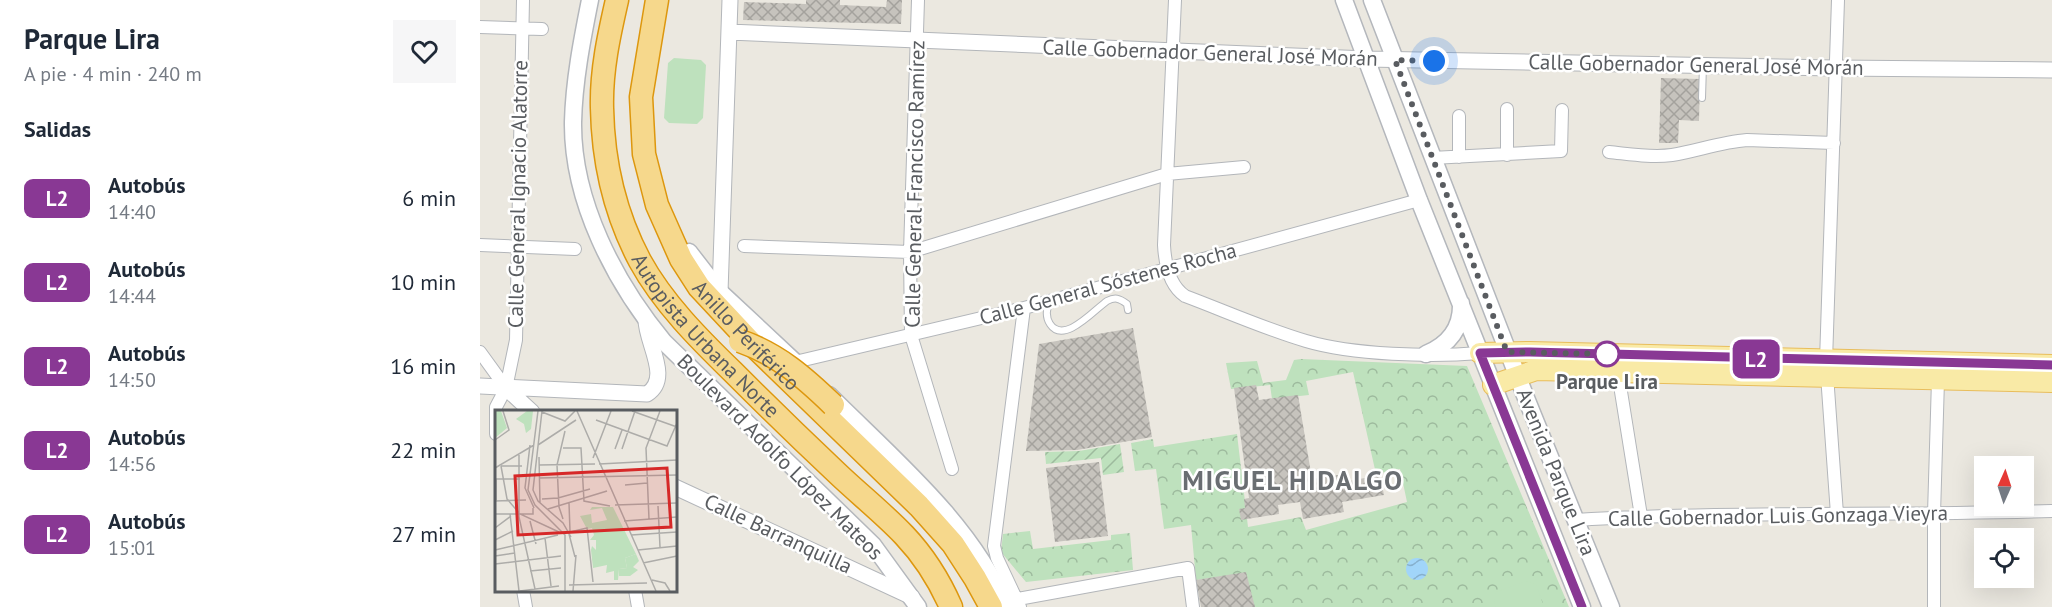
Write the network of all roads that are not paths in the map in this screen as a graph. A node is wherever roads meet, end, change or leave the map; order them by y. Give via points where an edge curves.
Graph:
1 (523, 0) edge
2 (590, 0) edge
3 (617, 0) edge
4 (627, 0) edge
5 (650, 0) edge
6 (657, 0) edge
7 (668, 0) edge
8 (730, 0) edge
9 (918, 0) edge
10 (1175, 0) edge
11 (1344, 0) edge
12 (1372, 0) edge
13 (1838, 0) edge
14 (480, 27) edge
15 (521, 29) junction
16 (542, 29) dead end
17 (729, 32) junction
18 (917, 41) junction
19 (1173, 51) junction
20 (1367, 59) junction
21 (1395, 60) junction
22 (1703, 64) junction
23 (1836, 68) junction
24 (2052, 70) edge
25 (1702, 98) dead end
26 (1507, 109) dead end
27 (1562, 110) dead end
28 (1459, 116) dead end
29 (1834, 143) junction
30 (1609, 152) dead end
31 (1507, 155) junction
32 (1459, 157) junction
33 (1432, 158) junction
34 (1244, 167) dead end
35 (1167, 174) junction
36 (1419, 200) junction
37 (480, 245) edge
38 (517, 246) junction
39 (744, 246) dead end
40 (575, 249) dead end
41 (910, 252) junction
42 (1168, 269) junction
43 (720, 292) junction
44 (1460, 300) junction
45 (1051, 301) junction
46 (1024, 308) junction
47 (1128, 310) dead end
48 (646, 320) junction
49 (911, 335) junction
50 (740, 341) junction
51 (480, 352) edge
52 (1507, 352) junction
53 (1480, 353) junction
54 (1426, 354) junction
55 (795, 362) junction
56 (2052, 365) edge
57 (1827, 369) junction
58 (1618, 373) junction
59 (1517, 376) junction
60 (1938, 380) junction
61 (2052, 382) edge
62 (1493, 385) junction
63 (480, 386) edge
64 (506, 388) junction
65 (496, 410) edge
66 (530, 410) edge
67 (952, 469) dead end
68 (676, 487) edge
69 (2052, 511) edge
70 (1837, 514) junction
71 (1934, 514) junction
72 (1641, 516) junction
73 (1576, 520) junction
74 (524, 592) edge
75 (635, 592) edge
76 (916, 602) edge
77 (1010, 605) edge
78 (526, 607) edge
79 (638, 607) edge
80 (953, 607) edge
81 (976, 607) edge
82 (991, 607) edge
83 (1193, 607) edge
84 (1582, 607) edge
85 (1611, 607) edge
86 (1934, 607) edge

1 - 15 street, Calle General Ignacio Alatorre
2 - 48 main road, Boulevard Adolfo López Mateos via 573,124 578,169 607,258
3 - 80 highway, Autopista Urbana Norte via 603,85 605,153 620,217 640,261 671,306 715,355 905,536
4 - 80 highway, Anillo Periférico via 614,69 615,157 628,211 652,269 712,346 915,546
5 - 50 highway, Autopista Urbana Norte via 637,64 634,105 645,191 679,270 702,303
6 - 82 highway, Anillo Periférico via 640,97 644,153 657,205 681,259 699,286 749,341 953,544
7 - 43 main road via 651,94 652,148 675,227
8 - 17 street
9 - 18 street, Calle General Francisco Ramírez
10 - 19 street
11 - 20 main road, Avenida Parque Lira
12 - 21 main road, Avenida Parque Lira
13 - 23 street
14 - 15 street
15 - 16 street
15 - 38 street, Calle General Ignacio Alatorre
17 - 18 street, Calle Gobernador General José Morán
17 - 43 street
18 - 19 street, Calle Gobernador General José Morán
18 - 41 street, Calle General Francisco Ramírez
19 - 20 street, Calle Gobernador General José Morán
19 - 35 street
20 - 21 street, Calle Gobernador General José Morán
20 - 36 main road, Avenida Parque Lira
21 - 22 street, Calle Gobernador General José Morán
21 - 33 main road, Avenida Parque Lira
22 - 23 street, Calle Gobernador General José Morán
22 - 25 lane
23 - 24 street, Calle Gobernador General José Morán
23 - 29 street
26 - 31 street
27 - 31 street via 1561,151
28 - 32 street
29 - 30 street via 1747,140 1664,156
29 - 57 street
31 - 32 street
32 - 33 street
33 - 52 main road, Avenida Parque Lira
34 - 35 street
35 - 41 street
35 - 42 street via 1164,245
36 - 42 street, Calle General Sóstenes Rocha
36 - 44 main road, Avenida Parque Lira
37 - 38 street
38 - 40 street
38 - 64 street, Calle General Ignacio Alatorre via 516,340
39 - 41 street
41 - 49 street, Calle General Francisco Ramírez
42 - 45 street, Calle General Sóstenes Rocha
42 - 54 street via 1174,287 1185,296 1306,341 1362,351
43 - 55 main road
44 - 53 main road, Avenida Parque Lira
44 - 54 main road via 1454,333 1442,346
45 - 46 street, Calle General Sóstenes Rocha
45 - 47 lane via 1048,322 1062,332 1071,330 1113,298 1127,304
46 - 49 street, Calle General Sóstenes Rocha
46 - 77 street via 994,546
48 - 64 street via 657,370 655,386 647,394
48 - 76 main road, Boulevard Adolfo López Mateos via 721,399 873,545
49 - 55 street, Calle General Sóstenes Rocha
49 - 67 street, Calle General Francisco Ramírez
50 - 77 highway, bridge via 771,354 801,375 929,501
50 - 81 highway, Autopista Urbana Norte via 906,505 950,558
51 - 64 street
52 - 53 main road
52 - 57 main road
52 - 59 main road, Avenida Parque Lira
53 - 54 street
53 - 62 main road, Avenida Parque Lira
55 - 77 main road via 943,510
56 - 57 main road
57 - 58 main road
57 - 60 main road
57 - 70 street
58 - 59 main road via 1536,370
58 - 72 street
59 - 62 main road
59 - 73 main road, Avenida Parque Lira
60 - 61 main road
60 - 71 street
62 - 84 main road, Avenida Parque Lira
63 - 64 street
64 - 65 street, Calle General Ignacio Alatorre
64 - 66 street
68 - 76 street, Calle Barranquilla
69 - 71 street, Calle Gobernador Luis Gonzaga Vieyra
70 - 71 street, Calle Gobernador Luis Gonzaga Vieyra
70 - 72 street, Calle Gobernador Luis Gonzaga Vieyra
71 - 86 street
72 - 73 street, Calle Gobernador Luis Gonzaga Vieyra
73 - 85 main road, Avenida Parque Lira
74 - 78 street
75 - 79 street
77 - 83 street via 1188,568

